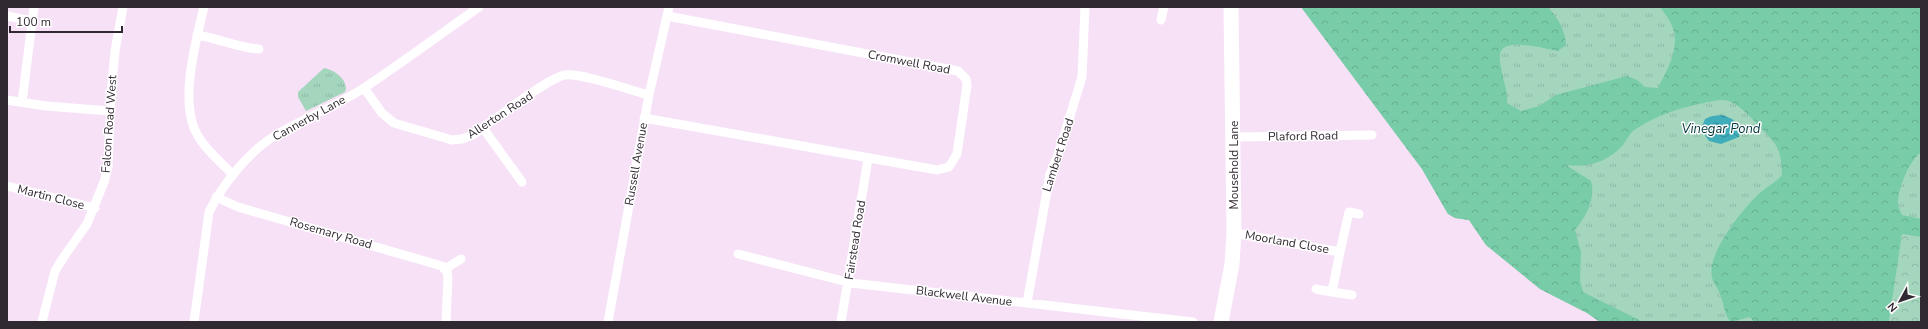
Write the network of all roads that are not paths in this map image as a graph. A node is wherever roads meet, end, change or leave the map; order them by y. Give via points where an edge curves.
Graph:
1 (34, 7) edge
2 (123, 7) edge
3 (204, 7) edge
4 (479, 7) edge
5 (669, 7) edge
6 (1085, 7) edge
7 (1164, 7) edge
8 (1231, 7) edge
9 (7, 16) edge
10 (667, 16) junction
11 (1161, 20) dead end
12 (31, 21) junction
13 (197, 36) junction
14 (259, 49) dead end
15 (364, 88) junction
16 (649, 95) junction
17 (7, 100) edge
18 (22, 102) junction
19 (110, 110) junction
20 (644, 118) junction
21 (483, 128) junction
22 (1372, 135) dead end
23 (1234, 137) junction
24 (868, 159) junction
25 (233, 175) junction
26 (522, 182) dead end
27 (7, 186) edge
28 (216, 197) junction
29 (95, 208) junction
30 (1339, 211) dead end
31 (1349, 212) junction
32 (1359, 214) dead end
33 (1234, 233) junction
34 (1340, 252) junction
35 (738, 254) dead end
36 (461, 259) dead end
37 (445, 269) junction
38 (848, 282) junction
39 (1316, 289) dead end
40 (1332, 292) junction
41 (1352, 295) dead end
42 (1027, 304) junction
43 (42, 322) edge
44 (194, 322) edge
45 (446, 322) edge
46 (608, 322) edge
47 (841, 322) edge
48 (1193, 322) edge
49 (1221, 322) edge

1 - 12 street
2 - 19 street, Falcon Road West via 115,51
3 - 13 street
4 - 15 street, Cannerby Lane
5 - 10 street, Russell Avenue
6 - 42 street, Lambert Road via 1082,77 1050,174
7 - 11 street
8 - 23 highway, Mousehold Lane
9 - 12 street
10 - 16 street, Russell Avenue
10 - 24 street, Cromwell Road via 963,74 968,85 957,154 950,166 937,170
12 - 18 street
13 - 14 street
13 - 25 street via 189,96 191,117 200,138
15 - 21 street, Allerton Road via 382,113 394,123 452,140 473,135
15 - 25 street, Cannerby Lane via 275,136
16 - 20 street, Russell Avenue
16 - 21 street, Allerton Road via 588,78 563,76 548,83
17 - 18 street
18 - 19 street
19 - 29 street, Falcon Road West via 108,168
20 - 24 street, Cromwell Road
20 - 46 street, Russell Avenue
21 - 26 street
22 - 23 street, Plaford Road
23 - 33 highway, Mousehold Lane
24 - 38 street, Fairstead Road
25 - 28 street, Cannerby Lane
27 - 29 street, Martin Close
28 - 37 street, Rosemary Road via 238,207 434,263
28 - 44 street, Cannerby Lane via 209,212
29 - 43 street, Falcon Road West via 55,271
30 - 31 street
31 - 32 street
31 - 34 street, Moorland Close
33 - 34 street, Moorland Close
33 - 49 highway, Mousehold Lane via 1232,264
34 - 40 street, Moorland Close
35 - 38 street, Blackwell Avenue
36 - 37 street
37 - 45 street via 448,278
38 - 42 street, Blackwell Avenue
38 - 47 street, Fairstead Road
39 - 40 street
40 - 41 street
42 - 48 street, Blackwell Avenue

